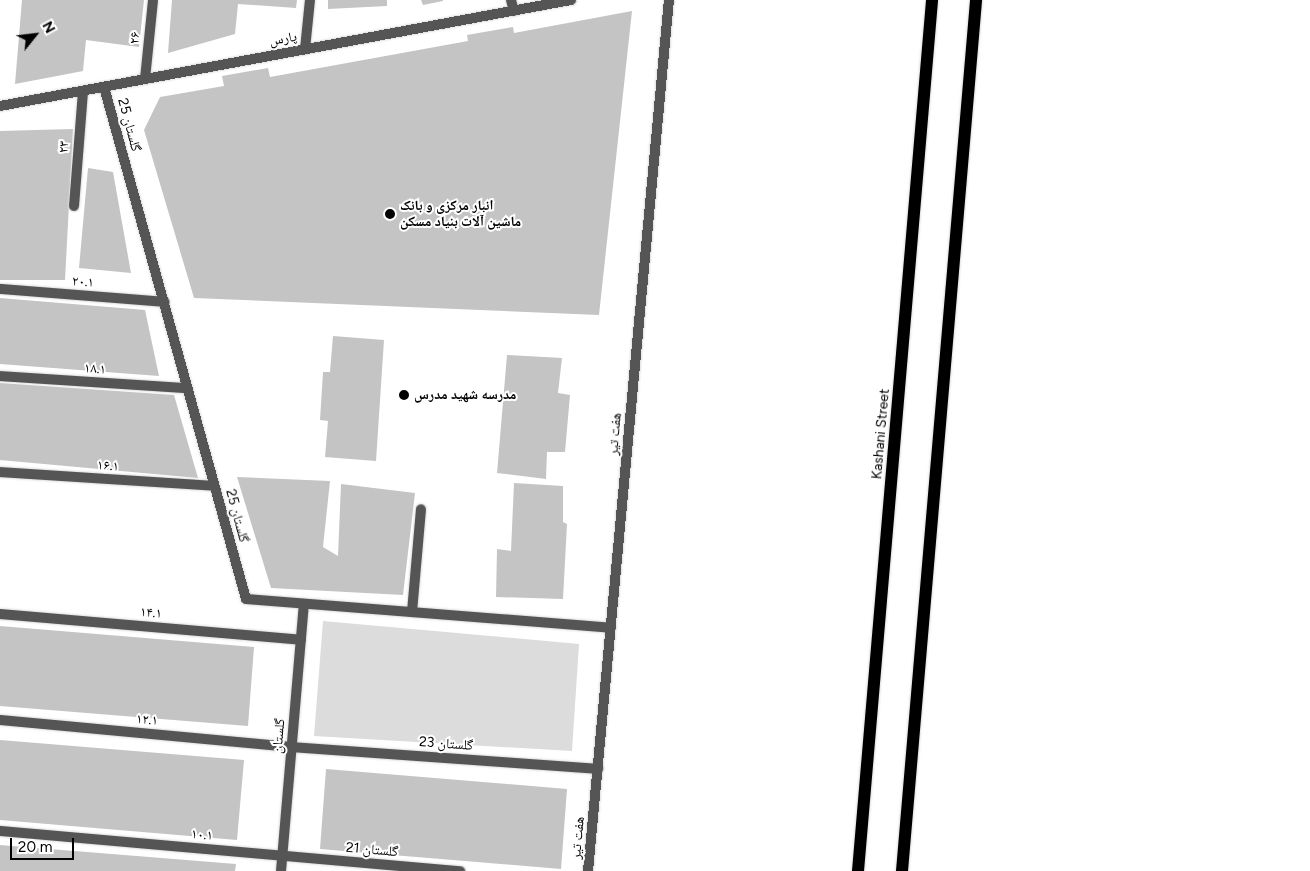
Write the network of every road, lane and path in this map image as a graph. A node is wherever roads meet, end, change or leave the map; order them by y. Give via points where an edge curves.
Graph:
1 (153, 0) edge
2 (310, 0) edge
3 (511, 0) edge
4 (571, 0) edge
5 (668, 0) edge
6 (932, 0) edge
7 (976, 0) edge
8 (514, 11) junction
9 (305, 49) junction
10 (145, 79) junction
11 (104, 87) junction
12 (83, 90) junction
13 (0, 106) edge
14 (74, 206) dead end
15 (0, 289) edge
16 (164, 302) junction
17 (0, 376) edge
18 (187, 388) junction
19 (0, 472) edge
20 (214, 486) junction
21 (421, 509) dead end
22 (304, 604) junction
23 (412, 612) junction
24 (0, 614) edge
25 (611, 628) junction
26 (300, 640) junction
27 (0, 720) edge
28 (292, 747) junction
29 (598, 769) junction
30 (0, 831) edge
31 (283, 856) junction
32 (282, 871) edge
33 (460, 871) edge
34 (588, 871) edge
35 (858, 871) edge
36 (902, 871) edge

1 - 10 street, ۲۶
2 - 9 street
3 - 8 street
4 - 8 street, پارس
5 - 25 street, هفت تیر
6 - 35 main road, Kashani Street
7 - 36 main road
8 - 9 street, پارس
9 - 10 street, پارس
10 - 11 street, پارس
11 - 12 street, پارس
11 - 16 street, گلستان 25
12 - 13 street, پارس
12 - 14 street, ۲۳
15 - 16 street, ۲۰.۱
16 - 18 street, گلستان 25
17 - 18 street, ۱۸.۱
18 - 20 street, گلستان 25
19 - 20 street, ۱۶.۱
20 - 22 street, گلستان 25 via 246,599
21 - 23 street
22 - 23 street, گلستان 25
22 - 26 street, گلستان
23 - 25 street, گلستان 25
24 - 26 street, ۱۴.۱
25 - 29 street, هفت تیر
26 - 28 street, گلستان
27 - 28 street, ۱۲.۱
28 - 29 street, گلستان 23
28 - 31 street, گلستان
29 - 34 street, هفت تیر
30 - 31 street, ۱۰.۱
31 - 32 street, گلستان
31 - 33 street, گلستان 21

